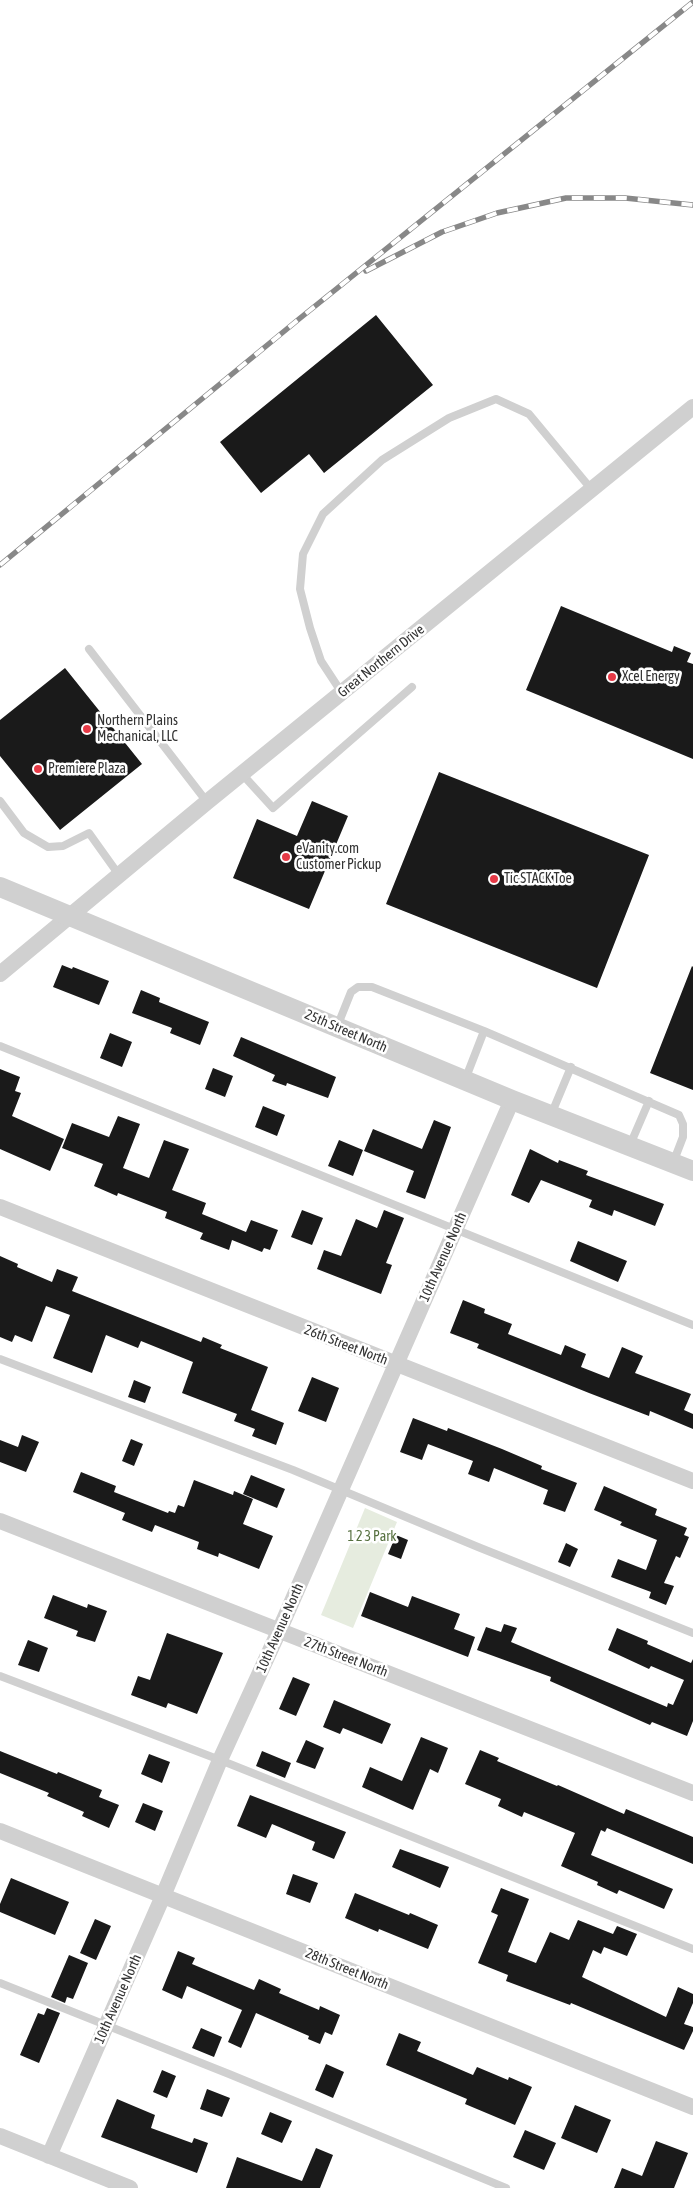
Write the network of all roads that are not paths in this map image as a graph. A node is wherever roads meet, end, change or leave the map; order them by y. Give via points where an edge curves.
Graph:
1 (693, 407) edge
2 (592, 490) junction
3 (89, 649) dead end
4 (412, 687) dead end
5 (342, 693) junction
6 (242, 774) junction
7 (0, 800) edge
8 (207, 802) junction
9 (119, 875) junction
10 (0, 887) edge
11 (70, 916) junction
12 (0, 974) edge
13 (337, 1027) junction
14 (484, 1031) junction
15 (0, 1046) edge
16 (571, 1066) junction
17 (465, 1080) junction
18 (512, 1100) junction
19 (649, 1101) junction
20 (551, 1115) junction
21 (630, 1146) junction
22 (673, 1163) junction
23 (693, 1171) edge
24 (0, 1207) edge
25 (454, 1230) junction
26 (693, 1325) edge
27 (0, 1359) edge
28 (396, 1364) junction
29 (693, 1481) edge
30 (341, 1490) junction
31 (0, 1521) edge
32 (279, 1631) junction
33 (693, 1632) edge
34 (0, 1676) edge
35 (220, 1760) junction
36 (693, 1793) edge
37 (0, 1831) edge
38 (163, 1896) junction
39 (693, 1949) edge
40 (0, 1983) edge
41 (106, 2025) junction
42 (693, 2107) edge
43 (0, 2136) edge
44 (49, 2156) junction
45 (102, 2183) edge
46 (130, 2188) edge
47 (506, 2188) edge

1 - 2 street, Great Northern Drive
2 - 5 street, Great Northern Drive
2 - 5 lane via 529,414 496,399 449,418 382,460 323,514 303,554 300,588 310,628 321,661
3 - 8 lane
4 - 6 lane via 274,808
5 - 6 street, Great Northern Drive
6 - 8 street, Great Northern Drive
7 - 9 lane via 24,833 48,847 63,846 89,833
8 - 9 street, Great Northern Drive
9 - 11 street, Great Northern Drive
10 - 11 street, 25th Street North
11 - 12 street, Great Northern Drive
11 - 13 street, 25th Street North
13 - 14 lane via 351,992 358,987 372,988
13 - 17 street, 25th Street North
14 - 16 lane
14 - 17 lane
15 - 25 lane
16 - 19 lane
16 - 20 lane
17 - 18 street, 25th Street North
18 - 20 street, 25th Street North
18 - 25 street, 10th Avenue North
19 - 21 lane
19 - 22 lane via 679,1115 683,1124 683,1137
20 - 21 street, 25th Street North
21 - 22 street, 25th Street North
22 - 23 street, 25th Street North
24 - 28 street, 26th Street North
25 - 26 lane
25 - 28 street, 10th Avenue North
27 - 30 lane
28 - 29 street, 26th Street North
28 - 30 street, 10th Avenue North
30 - 32 street, 10th Avenue North
30 - 33 lane
31 - 32 street, 27th Street North
32 - 35 street, 10th Avenue North
32 - 36 street, 27th Street North
34 - 35 lane
35 - 38 street, 10th Avenue North
35 - 39 lane
37 - 38 street, 28th Street North
38 - 41 street, 10th Avenue North
38 - 42 street, 28th Street North
40 - 41 lane
41 - 44 street, 10th Avenue North
41 - 47 lane
43 - 44 street
44 - 45 street
45 - 46 street

